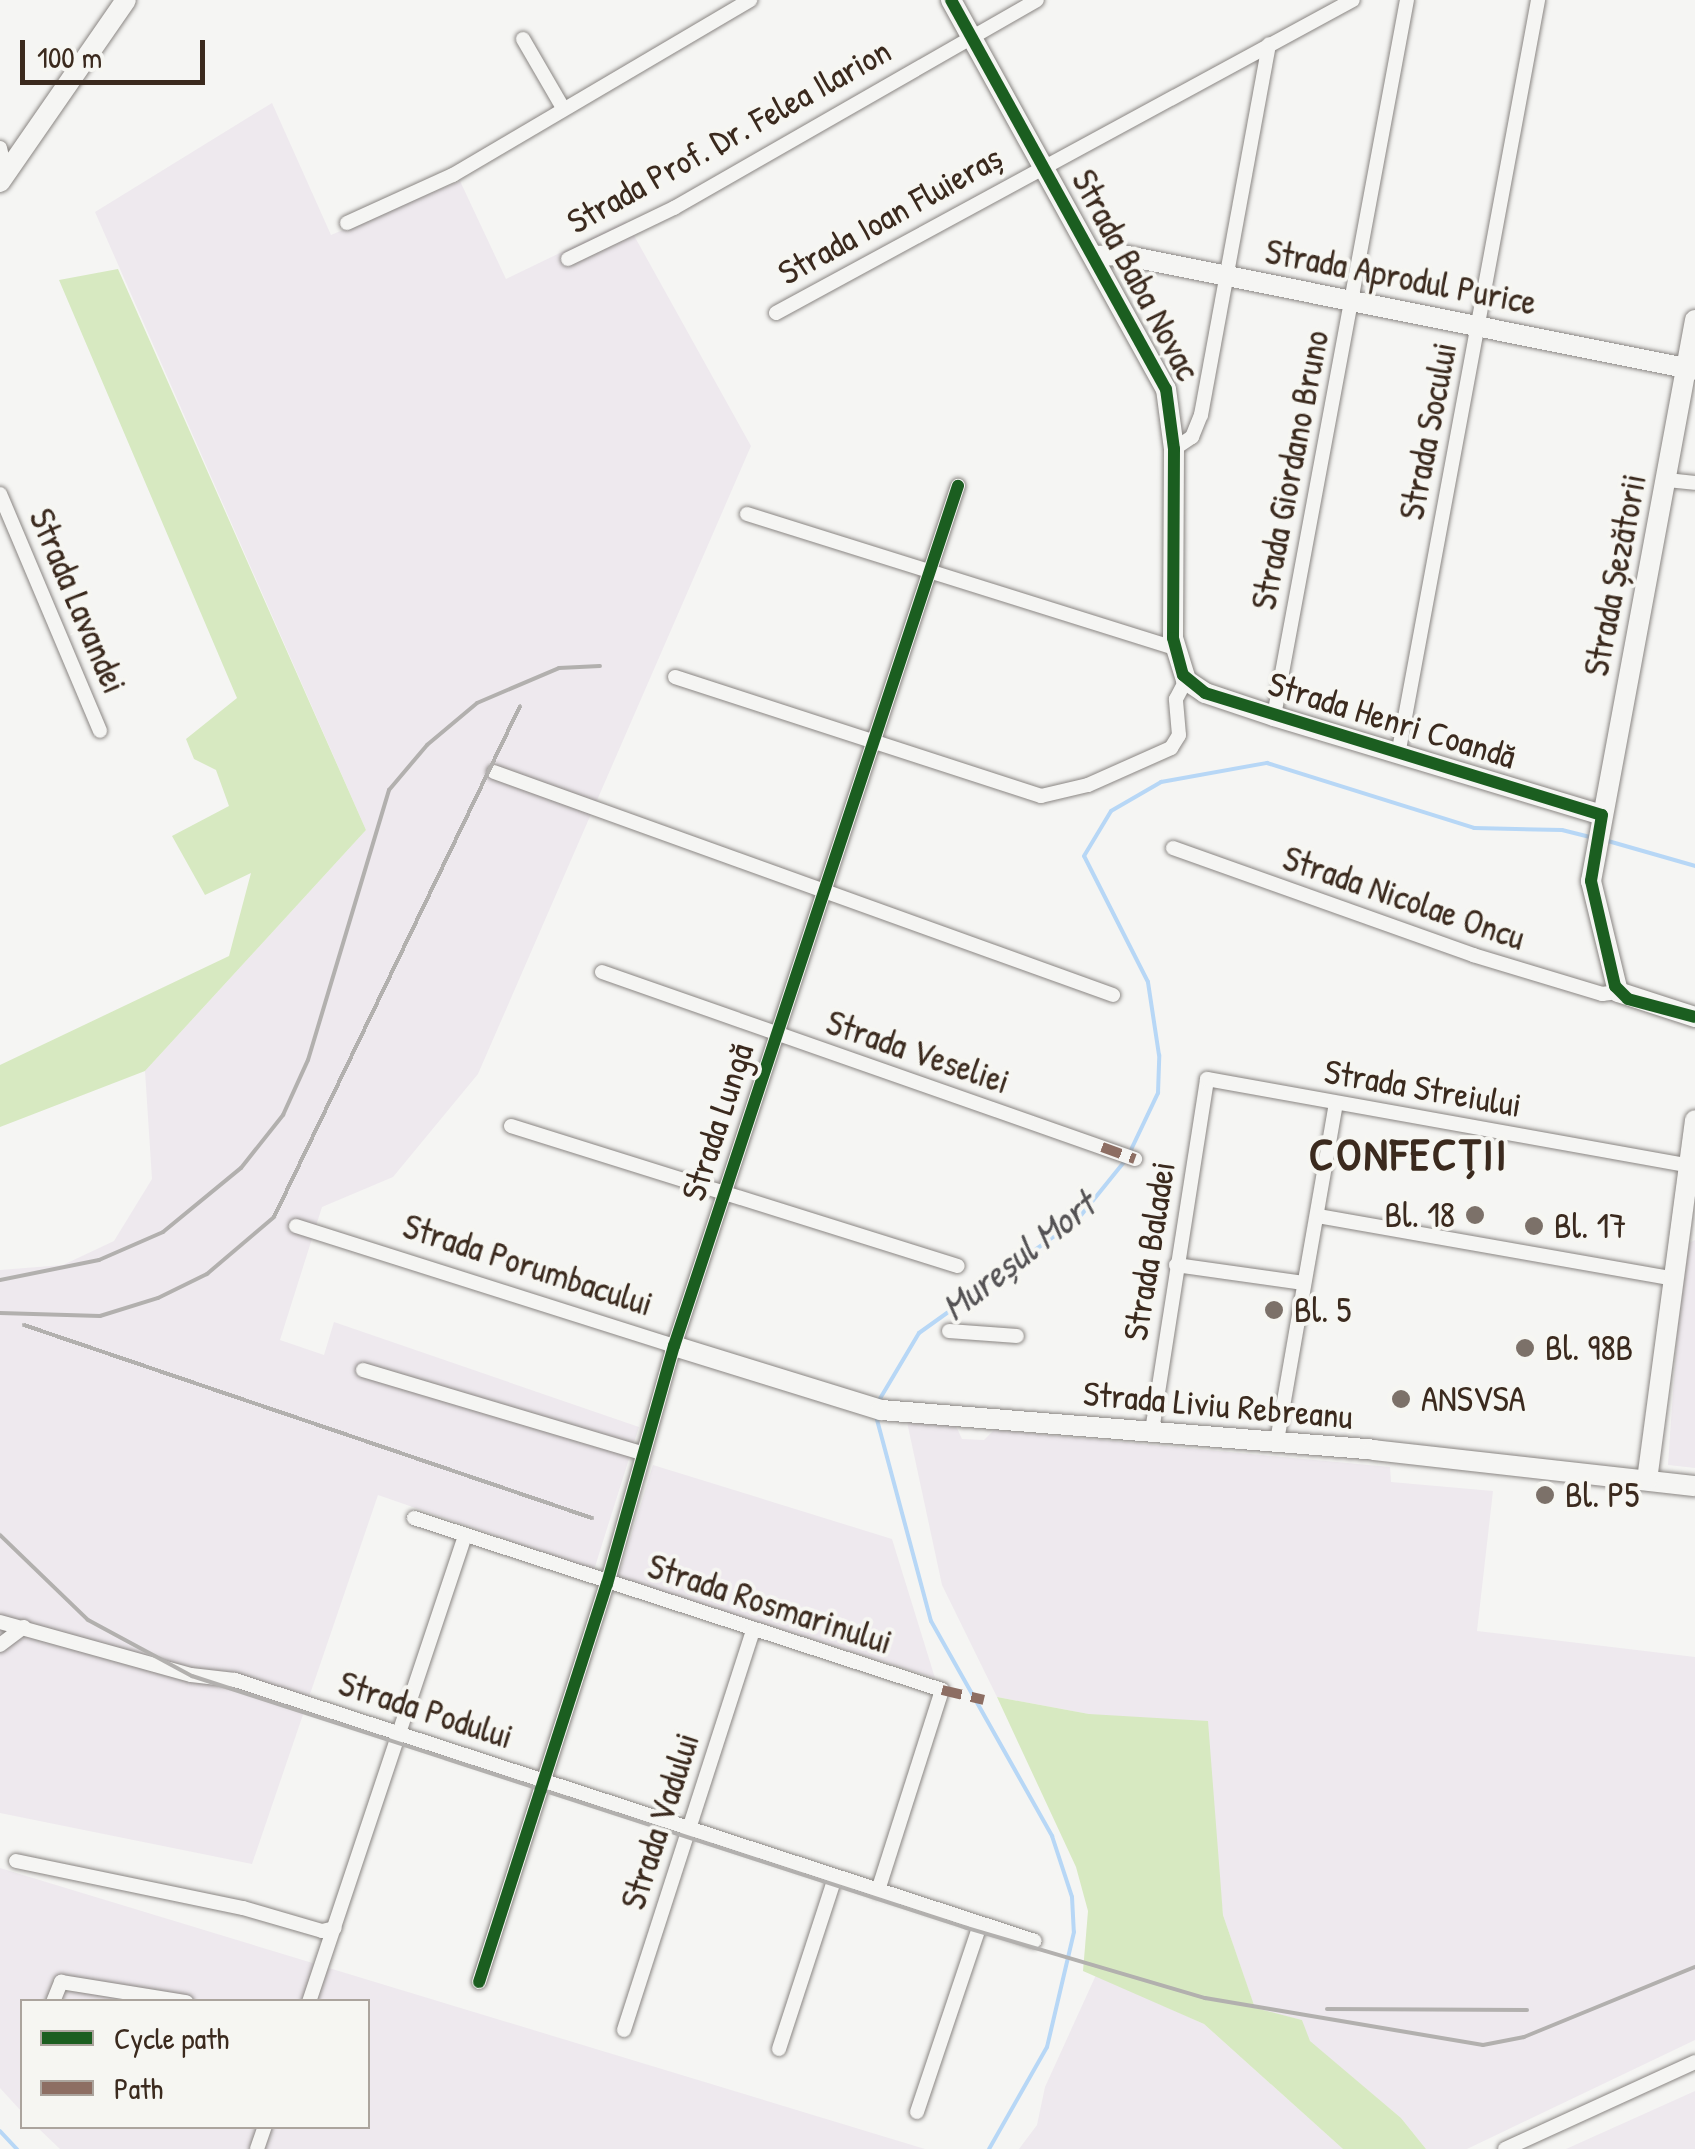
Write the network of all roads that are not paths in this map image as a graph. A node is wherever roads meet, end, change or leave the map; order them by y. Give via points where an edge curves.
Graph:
1 (126, 0) edge
2 (750, 0) edge
3 (951, 0) edge
4 (1038, 0) edge
5 (1353, 0) edge
6 (1407, 0) edge
7 (1538, 0) edge
8 (971, 36) junction
9 (523, 38) dead end
10 (1269, 44) junction
11 (563, 108) junction
12 (0, 148) edge
13 (1043, 164) junction
14 (3, 178) edge
15 (347, 222) dead end
16 (1093, 256) junction
17 (568, 259) dead end
18 (1227, 276) junction
19 (1352, 301) junction
20 (776, 314) dead end
21 (1695, 320) edge
22 (1478, 326) junction
23 (1690, 369) edge
24 (1174, 448) junction
25 (1666, 480) junction
26 (1695, 483) edge
27 (958, 486) dead end
28 (0, 494) edge
29 (747, 514) dead end
30 (931, 573) junction
31 (1179, 664) junction
32 (675, 677) dead end
33 (1274, 716) junction
34 (100, 731) dead end
35 (874, 742) junction
36 (1398, 755) junction
37 (494, 772) dead end
38 (1602, 815) junction
39 (1172, 848) dead end
40 (826, 890) junction
41 (602, 972) dead end
42 (1618, 992) junction
43 (1113, 995) dead end
44 (1695, 1017) edge
45 (776, 1035) junction
46 (1208, 1079) joint
47 (1336, 1103) junction
48 (1695, 1120) edge
49 (510, 1126) dead end
50 (1134, 1159) dead end
51 (1686, 1165) junction
52 (725, 1194) junction
53 (1692, 1209) edge
54 (1318, 1216) junction
55 (296, 1226) dead end
56 (1176, 1265) junction
57 (958, 1266) dead end
58 (1670, 1278) junction
59 (1304, 1283) junction
60 (948, 1331) dead end
61 (1017, 1336) dead end
62 (674, 1346) junction
63 (363, 1370) dead end
64 (854, 1404) joint
65 (1152, 1431) junction
66 (1276, 1441) junction
67 (642, 1453) junction
68 (1647, 1480) junction
69 (1695, 1486) edge
70 (414, 1518) dead end
71 (465, 1536) junction
72 (606, 1584) junction
73 (0, 1622) edge
74 (24, 1627) junction
75 (753, 1630) junction
76 (0, 1645) edge
77 (397, 1732) junction
78 (542, 1780) junction
79 (688, 1828) junction
80 (16, 1862) dead end
81 (835, 1878) junction
82 (878, 1891) junction
83 (980, 1925) junction
84 (335, 1928) junction
85 (1035, 1940) dead end
86 (479, 1982) dead end
87 (54, 1999) edge
88 (167, 1999) edge
89 (310, 1999) edge
90 (624, 2030) dead end
91 (779, 2049) dead end
92 (1695, 2062) edge
93 (917, 2112) dead end
94 (1505, 2149) edge

1 - 14 street
2 - 11 street
3 - 8 street, Strada Baba Novac
4 - 8 street, Strada Prof. Dr. Felea Ilarion
5 - 10 street, Strada Ioan Fluieraș
6 - 19 street, Strada Giordano Bruno
7 - 22 street, Strada Socului
8 - 13 street, Strada Baba Novac
8 - 17 street, Strada Prof. Dr. Felea Ilarion via 674,208
9 - 11 street
10 - 13 street, Strada Ioan Fluieraș
10 - 18 street
11 - 15 street via 453,174
12 - 14 street
13 - 16 street, Strada Baba Novac
13 - 20 street, Strada Ioan Fluieraș
16 - 18 street, Strada Aprodul Purice via 1123,255
16 - 24 street, Strada Baba Novac via 1166,390
18 - 19 street, Strada Aprodul Purice
18 - 24 street via 1202,415 1192,437
19 - 22 street, Strada Aprodul Purice
19 - 33 street, Strada Giordano Bruno
21 - 23 street, Strada Șezătorii
22 - 23 street, Strada Aprodul Purice
22 - 36 street, Strada Socului
23 - 25 street, Strada Șezătorii
24 - 31 street, Strada Baba Novac
25 - 26 street
25 - 38 street, Strada Șezătorii
27 - 30 street, Strada Lungă
28 - 34 street, Strada Lavandei
29 - 30 street
30 - 31 street
30 - 35 street, Strada Lungă
31 - 33 street, Strada Henri Coandă via 1206,693
31 - 35 street via 1179,735 1171,748 1088,786 1029,796
32 - 35 street
33 - 36 street, Strada Henri Coandă
35 - 40 street, Strada Lungă
36 - 38 street, Strada Henri Coandă
37 - 40 street
38 - 42 street, Strada Șezătorii via 1593,903
39 - 42 street, Strada Nicolae Oncu via 1473,955 1602,994
40 - 43 street
40 - 45 street, Strada Lungă
41 - 45 street, Strada Veseliei
42 - 44 street
45 - 50 street, Strada Veseliei
45 - 52 street, Strada Lungă
46 - 47 street, Strada Streiului
46 - 56 street, Strada Baladei
47 - 51 street, Strada Streiului
47 - 54 street
48 - 51 street
49 - 52 street
51 - 53 street
52 - 57 street
52 - 62 street, Strada Lungă
53 - 58 street
54 - 58 street
54 - 59 street
55 - 62 street, Strada Porumbacului
56 - 59 street
56 - 65 street, Strada Baladei
58 - 68 street
59 - 66 street
60 - 61 street
62 - 64 street, Strada Porumbacului
62 - 67 street, Strada Lungă
63 - 67 street
64 - 65 street, Strada Liviu Rebreanu
65 - 66 street, Strada Liviu Rebreanu
66 - 68 street, Strada Liviu Rebreanu
67 - 72 street, Strada Lungă
68 - 69 street, Strada Liviu Rebreanu
70 - 71 street, Strada Rosmarinului
71 - 72 street, Strada Rosmarinului
71 - 77 street
72 - 75 street, Strada Rosmarinului
72 - 78 street, Strada Lungă
73 - 74 street, Strada Podului
74 - 76 street
74 - 77 street, Strada Podului via 191,1675 234,1680
75 - 79 street, Strada Vadului
75 - 82 street, Strada Rosmarinului via 942,1690
77 - 78 street, Strada Podului
77 - 84 street
78 - 79 street, Strada Podului
78 - 86 street, Strada Lungă
79 - 81 street, Strada Podului
79 - 90 street, Strada Vadului
80 - 84 street via 243,1908 322,1932
81 - 82 street, Strada Podului
81 - 91 street
82 - 83 street, Strada Podului
83 - 85 street, Strada Podului
83 - 93 street
84 - 89 street
87 - 88 street via 61,1982
92 - 94 street

